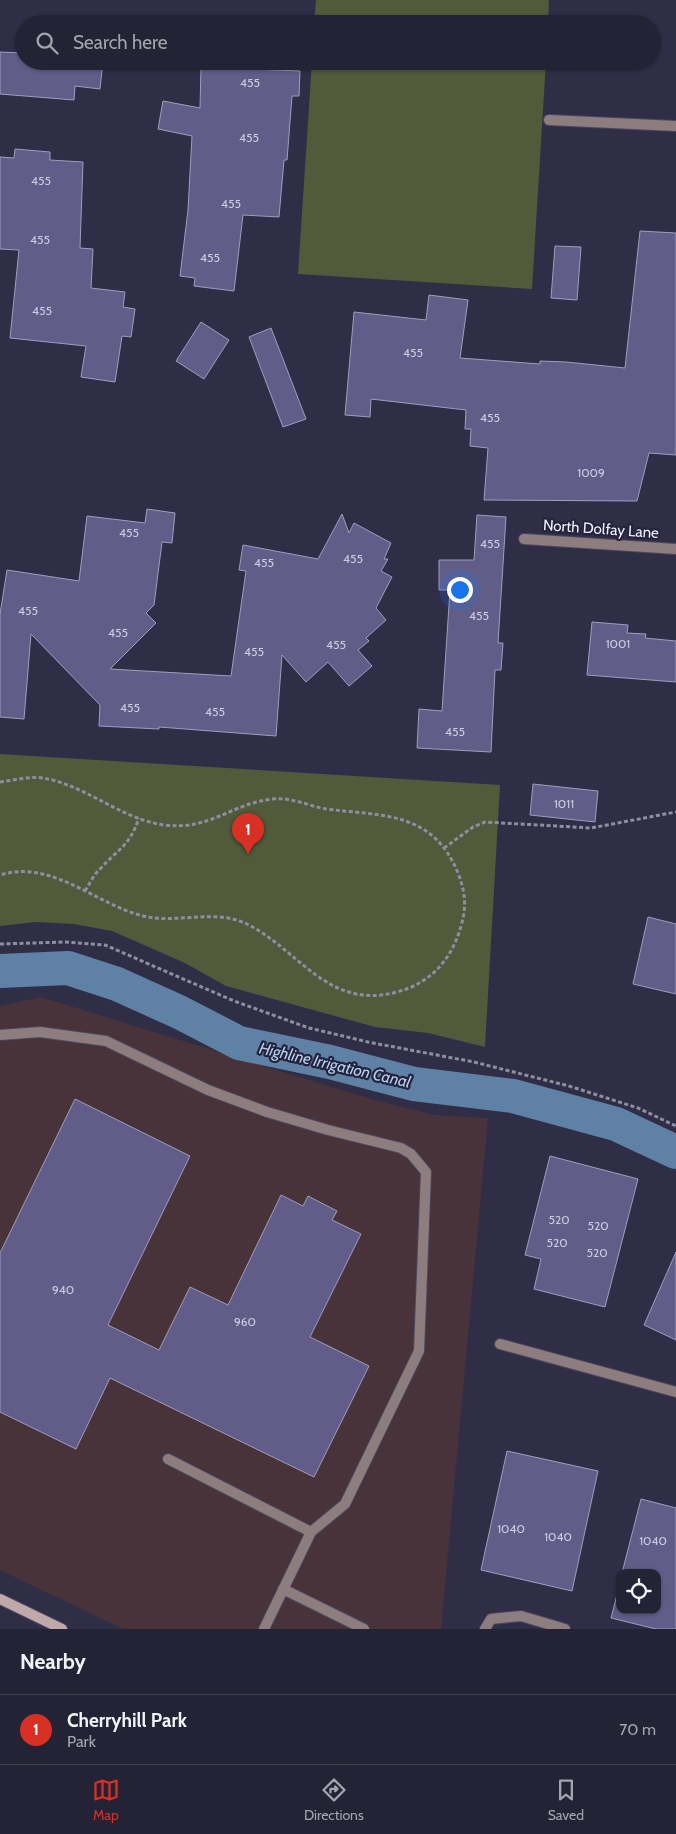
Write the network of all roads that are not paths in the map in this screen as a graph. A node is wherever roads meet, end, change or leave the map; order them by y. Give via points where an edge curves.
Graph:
1 (549, 120) dead end
2 (676, 126) edge
3 (524, 539) dead end
4 (676, 549) edge
5 (0, 1035) edge
6 (500, 1344) dead end
7 (676, 1392) edge
8 (168, 1459) dead end
9 (311, 1532) junction
10 (284, 1589) junction
11 (0, 1599) edge
12 (62, 1629) edge
13 (264, 1629) edge
14 (364, 1629) edge
15 (486, 1629) edge
16 (565, 1629) edge

1 - 2 street
3 - 4 street, North Dolfay Lane
5 - 9 street via 40,1032 106,1040 208,1090 267,1112 401,1148 411,1154 426,1172 419,1351 345,1504
6 - 7 street
8 - 9 street
9 - 10 street
10 - 13 street
10 - 14 street
11 - 12 main road
15 - 16 street via 491,1619 522,1616

